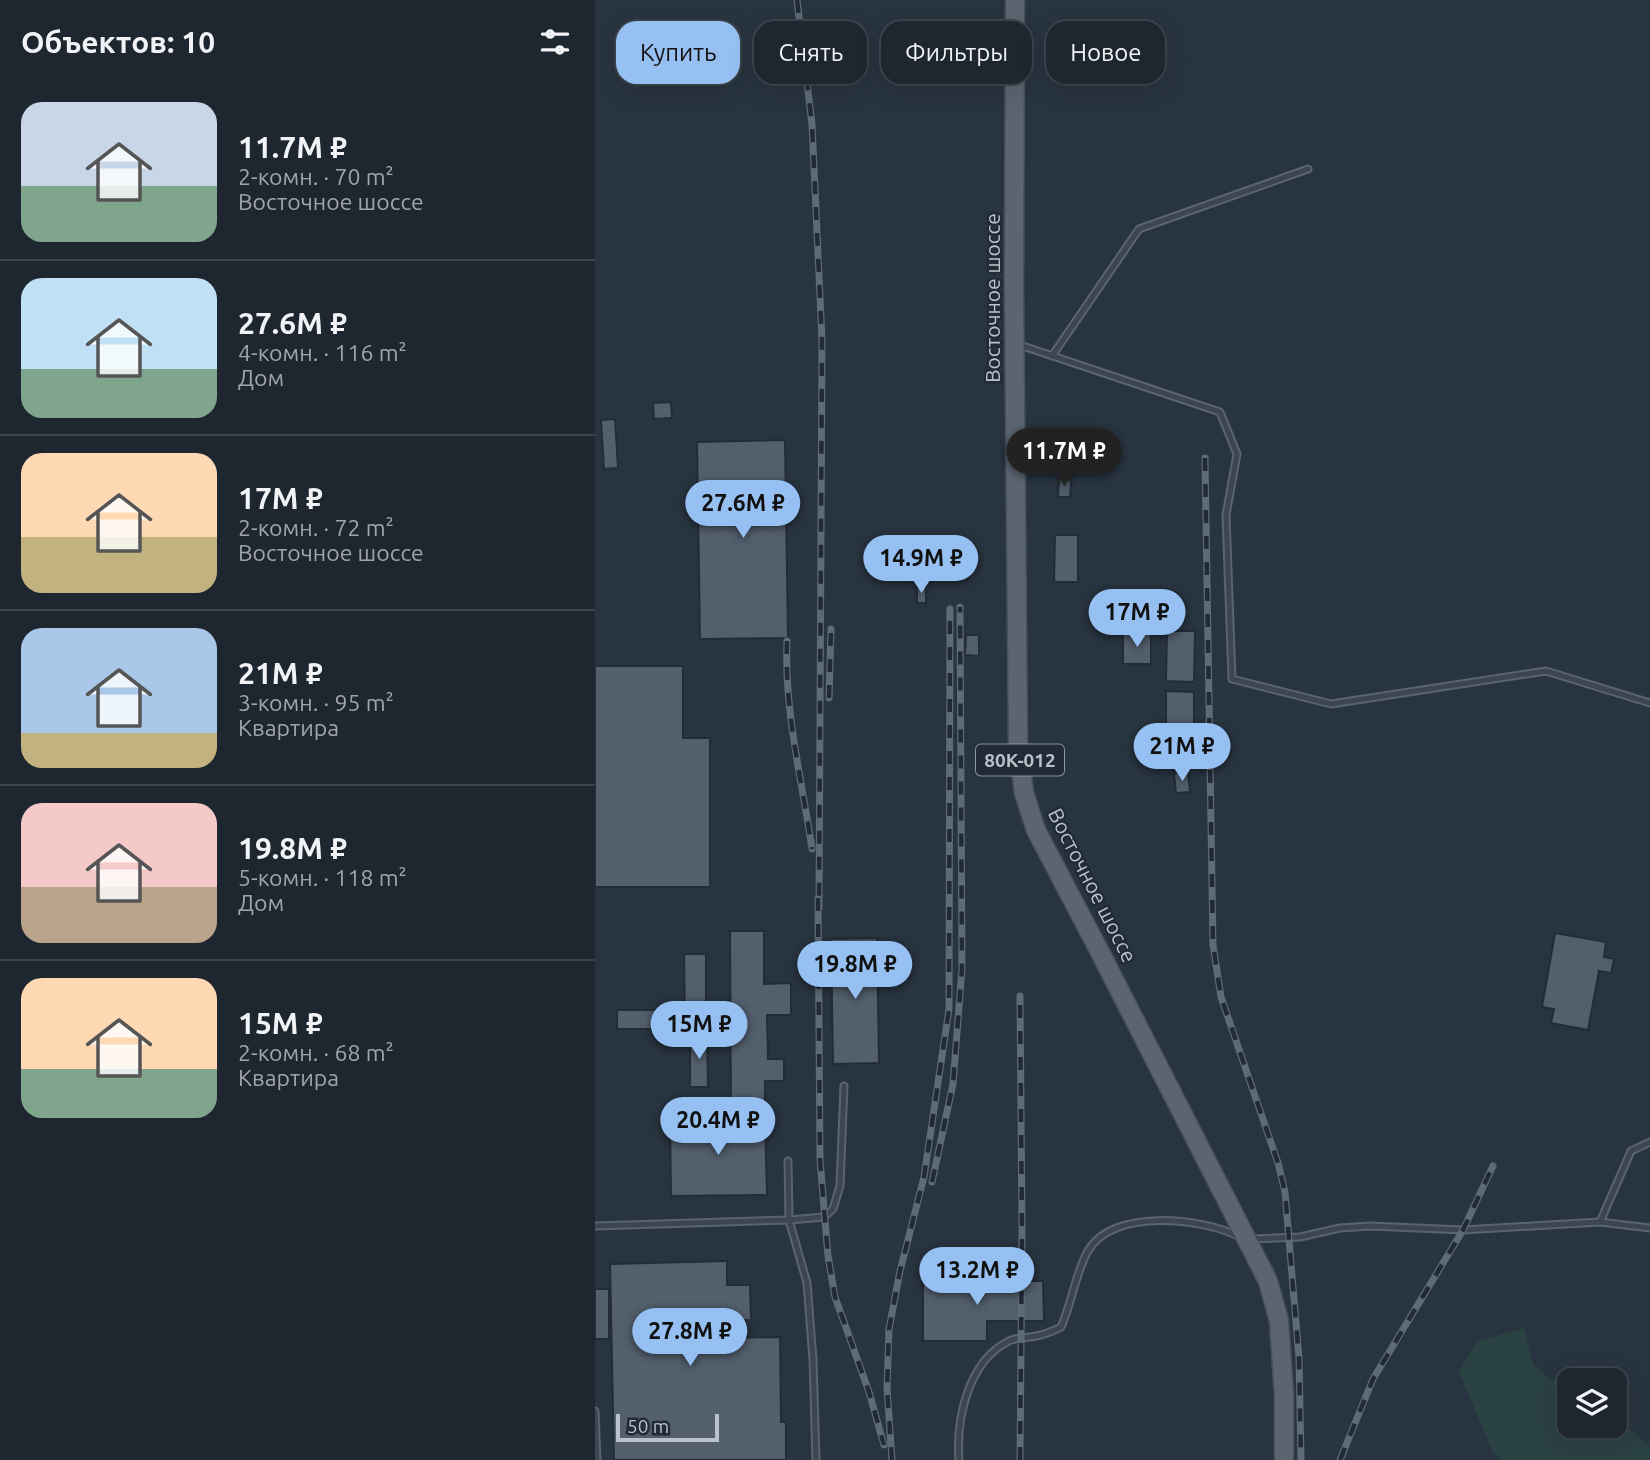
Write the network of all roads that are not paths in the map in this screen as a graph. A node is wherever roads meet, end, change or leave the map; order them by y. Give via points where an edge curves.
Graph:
1 (1014, 0) edge
2 (1308, 169) dead end
3 (1014, 344) junction
4 (1052, 356) junction
5 (1650, 703) edge
6 (844, 1086) dead end
7 (1650, 1142) edge
8 (788, 1161) dead end
9 (789, 1220) junction
10 (1600, 1222) junction
11 (595, 1226) edge
12 (1650, 1228) edge
13 (1246, 1239) junction
14 (595, 1411) edge
15 (597, 1460) edge
16 (816, 1460) edge
17 (960, 1460) edge
18 (1285, 1460) edge

1 - 3 main road, Восточное шоссе / 80К-012
2 - 4 lane via 1139,229
3 - 4 lane
3 - 13 main road, Восточное шоссе / 80К-012 via 1018,743 1024,793 1036,830
4 - 5 lane via 1220,412 1237,454 1226,514 1232,679 1331,705 1546,671
6 - 9 lane via 840,1186 833,1209 824,1217
7 - 10 lane via 1631,1151
8 - 9 lane
9 - 11 lane
9 - 16 lane via 807,1283
10 - 12 lane
10 - 13 lane via 1463,1230 1370,1226 1300,1237
13 - 17 lane via 1224,1229 1141,1220 1098,1238 1082,1264 1061,1327 1010,1340 975,1376 963,1413
13 - 18 main road, Восточное шоссе / 80К-012 via 1268,1281 1279,1321
14 - 15 lane

